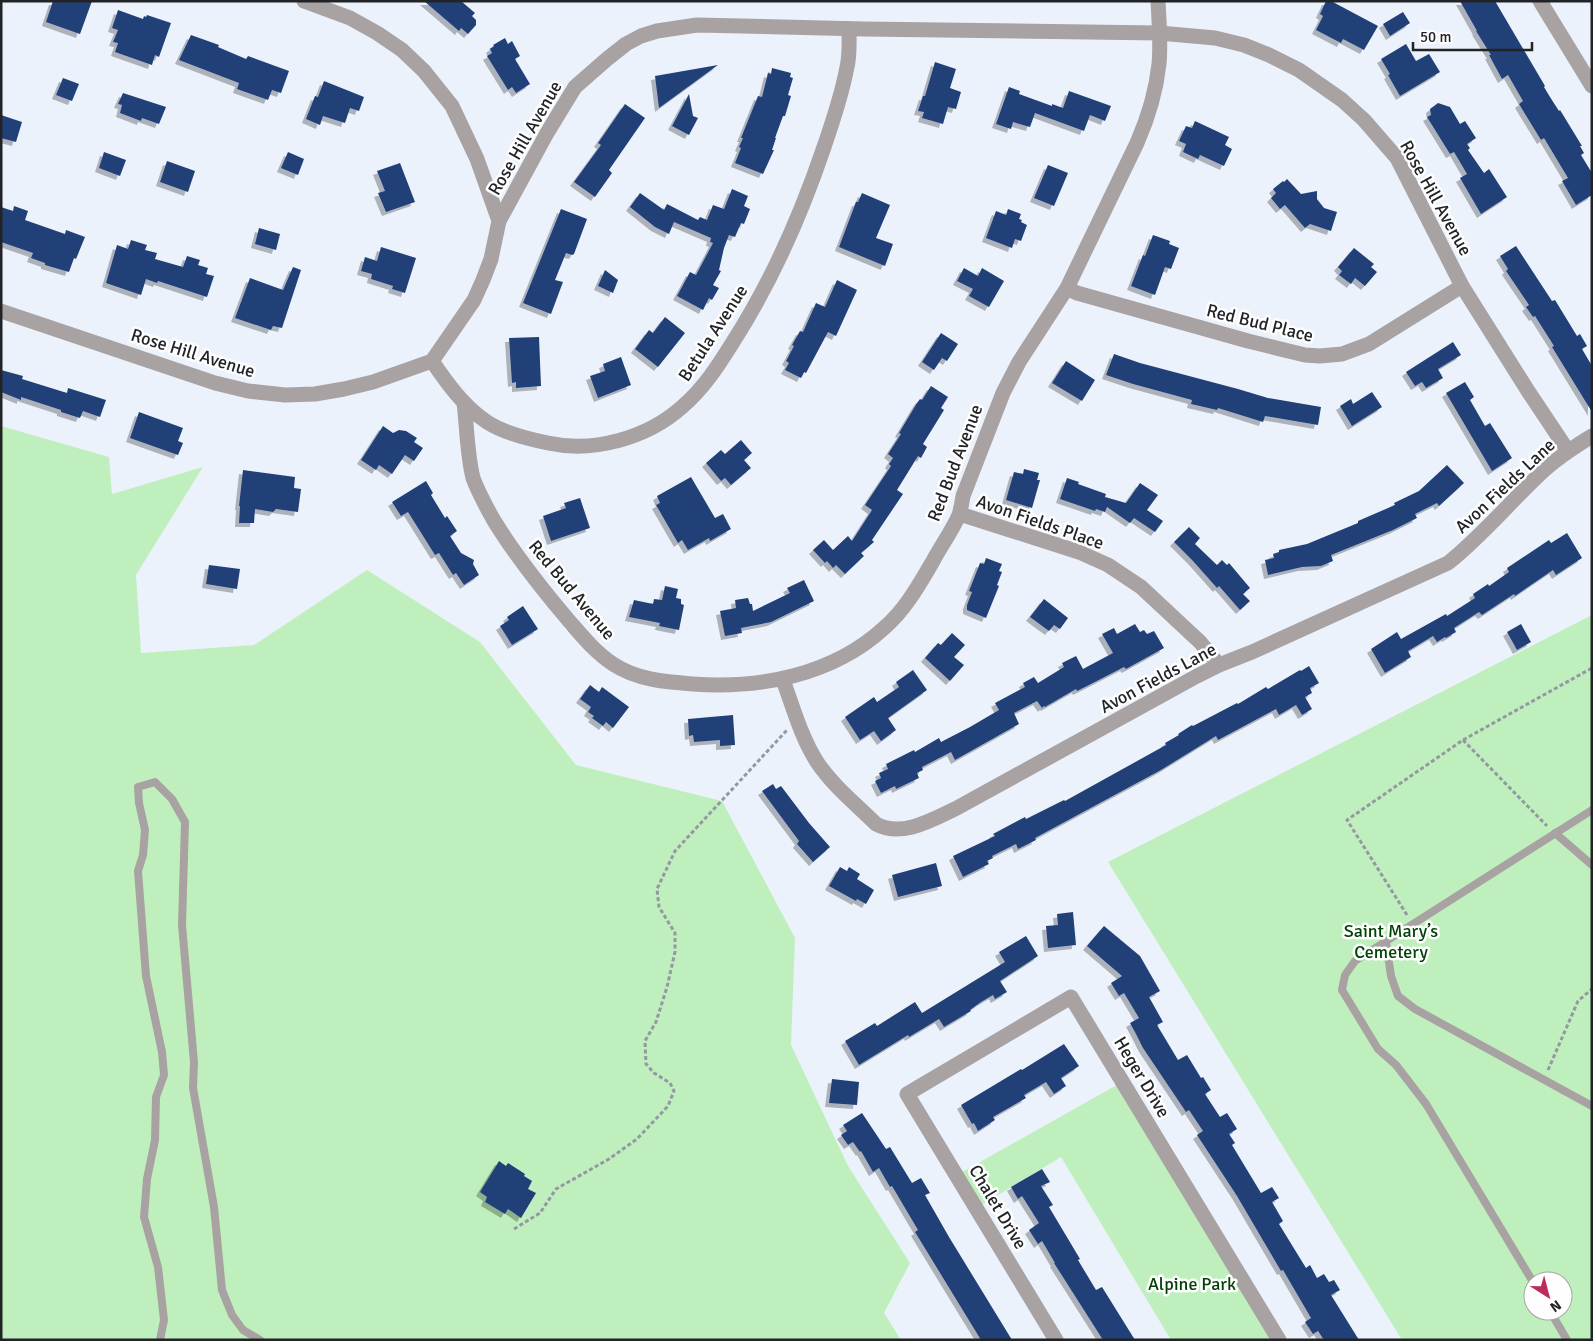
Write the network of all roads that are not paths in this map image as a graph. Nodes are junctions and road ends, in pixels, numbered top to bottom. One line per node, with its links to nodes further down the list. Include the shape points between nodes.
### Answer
1 (304, 1): 7 (street, via 377,32 424,71 452,106 477,159)
2 (1158, 1): 5 (street, Red Bud Avenue)
3 (1540, 1): 6 (street)
4 (849, 29): 5 (street, Rose Hill Avenue); 7 (street, Rose Hill Avenue, via 697,25 657,31 626,44 575,87 546,133); 12 (street, Betula Avenue, via 848,65 832,122 795,224 742,327 697,394 675,413 643,432 622,440 578,446 529,439 498,428)
5 (1159, 33): 8 (street, Rose Hill Avenue, via 1215,38 1270,54 1342,100 1397,158); 9 (street, Red Bud Avenue, via 1157,78 1146,122)
6 (1592, 86)
7 (499, 221): 11 (street, Rose Hill Avenue, via 490,259 474,300)
8 (1462, 286): 9 (street, Red Bud Place, via 1369,344 1342,354 1320,356 1248,341); 14 (street, Rose Hill Avenue)
9 (1067, 288): 15 (street, Red Bud Avenue, via 1003,393 963,496)
10 (1, 310): 11 (street, Rose Hill Avenue, via 215,383 248,391 285,395 344,390)
11 (432, 361): 12 (street, Betula Avenue)
12 (464, 403): 17 (street, Red Bud Avenue, via 469,455 482,500 508,543 595,650 613,664 648,679 713,686)
13 (1590, 436): 14 (street, Avon Fields Lane)
14 (1568, 451): 16 (street, Avon Fields Lane, via 1448,563)
15 (960, 514): 16 (street, Avon Fields Place, via 1079,552 1108,565 1141,586 1200,642); 17 (street, Red Bud Avenue, via 919,584 885,628 847,655)
16 (1219, 665): 17 (street, Avon Fields Lane, via 955,809 927,823 895,830 876,824 817,762)
17 (783, 680)
18 (1592, 810): 19 (lane)
19 (1555, 833): 20 (lane); 21 (lane)
20 (1592, 865)
21 (1386, 942): 23 (lane, via 1398,996 1415,1009); 24 (lane, via 1355,962 1345,976 1342,990 1378,1049 1396,1065 1426,1104)
22 (907, 1094): 28 (street, Chalet Drive); 29 (street, Heger Drive, via 1071,997)
23 (1592, 1106)
24 (1526, 1271)
25 (1556, 1321): 30 (lane)
26 (160, 1340): 27 (lane, via 164,1320 158,1267 144,1217 155,1140 156,1097 164,1075 146,976 138,871 145,830 138,787 155,782 172,799 185,822 182,925 194,1062 193,1088 214,1207 222,1290 232,1315 243,1330)
27 (260, 1340)
28 (1056, 1340)
29 (1279, 1340)
30 (1567, 1340)

